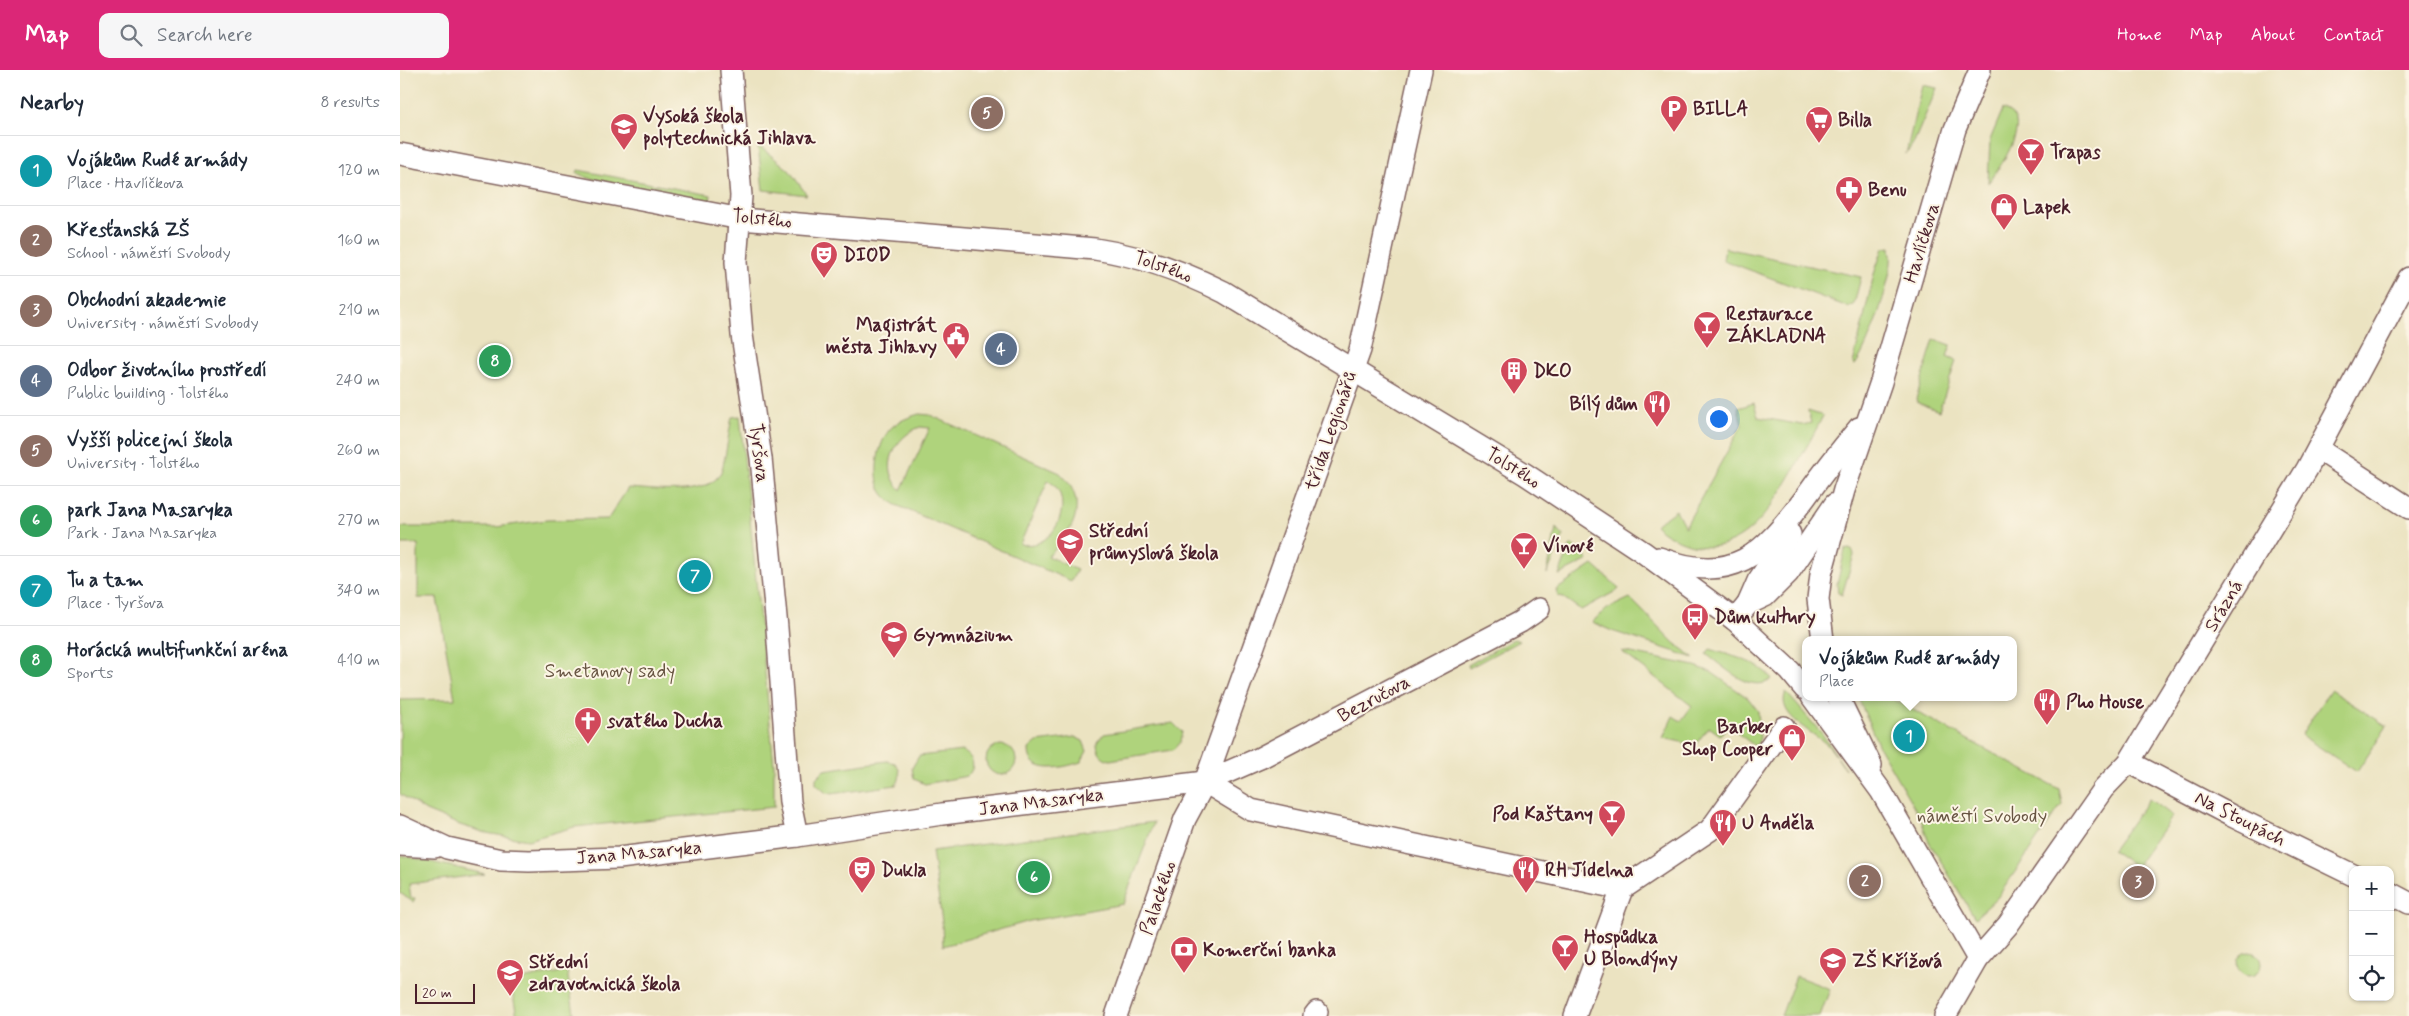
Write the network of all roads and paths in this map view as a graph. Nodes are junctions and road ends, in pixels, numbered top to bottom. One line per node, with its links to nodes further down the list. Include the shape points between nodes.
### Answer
1 (731, 70): 5 (street, Tyršova)
2 (1421, 70): 7 (street, třída Legionářů)
3 (1980, 70): 8 (street, Havlíčkova, via 1955,130 1881,382)
4 (400, 154): 5 (street, Tolstého)
5 (741, 219): 7 (street, Tolstého, via 1128,254 1195,277); 25 (street, Tyršova, via 736,262 761,458 790,802)
6 (2409, 278): 9 (street, Srázná)
7 (1353, 370): 13 (street, Tolstého, via 1525,474); 22 (street, třída Legionářů)
8 (1867, 419): 10 (street, Havlíčkova); 11 (street, Havlíčkova)
9 (2318, 449): 12 (street); 21 (street, Srázná)
10 (1827, 468): 13 (street, Havlíčkova, via 1780,532 1760,551 1744,560 1730,566 1705,568 1670,562); 15 (street, Havlíčkova, via 1798,522 1758,580)
11 (1844, 490): 15 (street, Havlíčkova, via 1788,573 1765,596); 16 (street, Havlíčkova, via 1821,574 1818,599)
12 (2409, 508)
13 (1643, 552): 15 (street, Tolstého)
14 (1539, 609): 22 (street, Bezručova, via 1260,758)
15 (1741, 612): 17 (street, Tolstého)
16 (1823, 636)
17 (1802, 685)
18 (1815, 701): 23 (street)
19 (1840, 701): 23 (street)
20 (1784, 728): 29 (street, via 1710,830)
21 (2129, 762): 28 (street, Na Stoupách); 32 (street, via 2103,789 2008,926)
22 (1205, 782): 25 (street, Jana Masaryka, via 942,814); 29 (street, via 1251,810); 33 (street, Palackého, via 1185,819)
23 (1881, 791): 32 (street)
24 (400, 826): 27 (street, Jana Masaryka)
25 (798, 836): 27 (street, Jana Masaryka, via 620,858 501,860)
26 (400, 846): 27 (street, Jana Masaryka)
27 (447, 848)
28 (2349, 873)
29 (1622, 889): 34 (street)
30 (2394, 895): 31 (street)
31 (2409, 903)
32 (1978, 959): 35 (street)
33 (1118, 1016)
34 (1574, 1016)
35 (1944, 1016)

